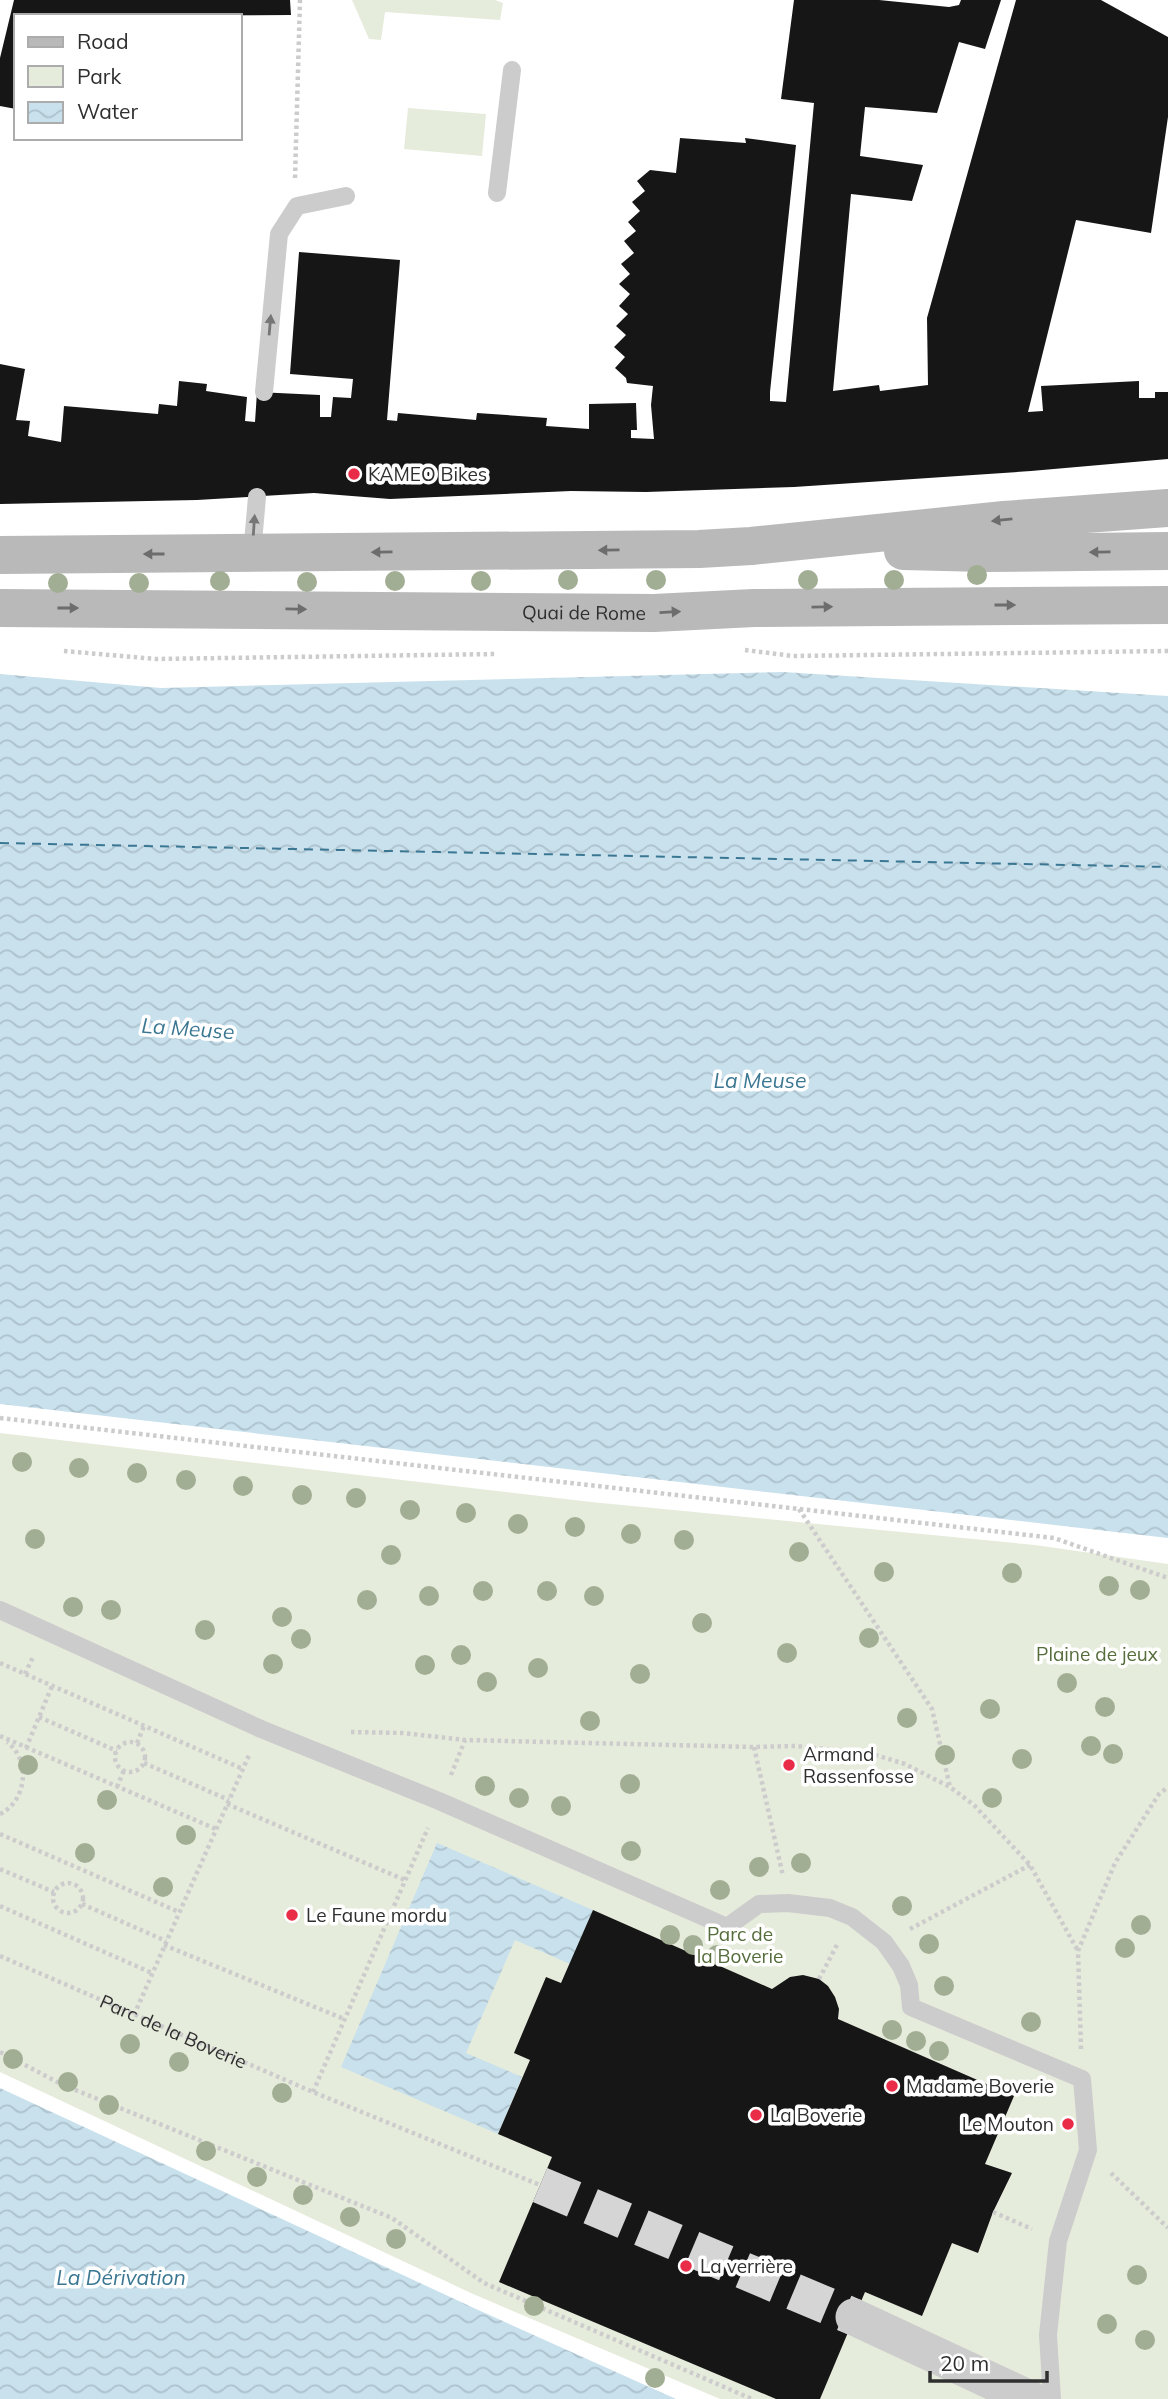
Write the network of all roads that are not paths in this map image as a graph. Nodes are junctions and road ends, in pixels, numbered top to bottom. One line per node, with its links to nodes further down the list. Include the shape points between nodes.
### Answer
1 (512, 70): 2 (lane)
2 (497, 193)
3 (346, 196): 4 (lane, one-way to 3, via 279,233 297,206)
4 (264, 393)
5 (257, 497): 9 (lane, one-way to 5)
6 (1168, 508): 7 (main road, one-way to 7)
7 (751, 546): 8 (main road, one-way to 7, via 985,554); 9 (main road, one-way to 9)
8 (1168, 551)
9 (253, 554): 10 (main road, one-way to 10)
10 (0, 555)
11 (1168, 605): 12 (main road, Quai de Rome, one-way to 11, via 654,613)
12 (0, 608)
13 (0, 1610): 16 (lane, via 261,1729 727,1927 759,1904 830,1908 852,1917 884,1942 901,1966 911,2007 1082,2079 1088,2150 1058,2241 1048,2335)
14 (854, 2318): 15 (street)
15 (1030, 2399)
16 (1052, 2399)

